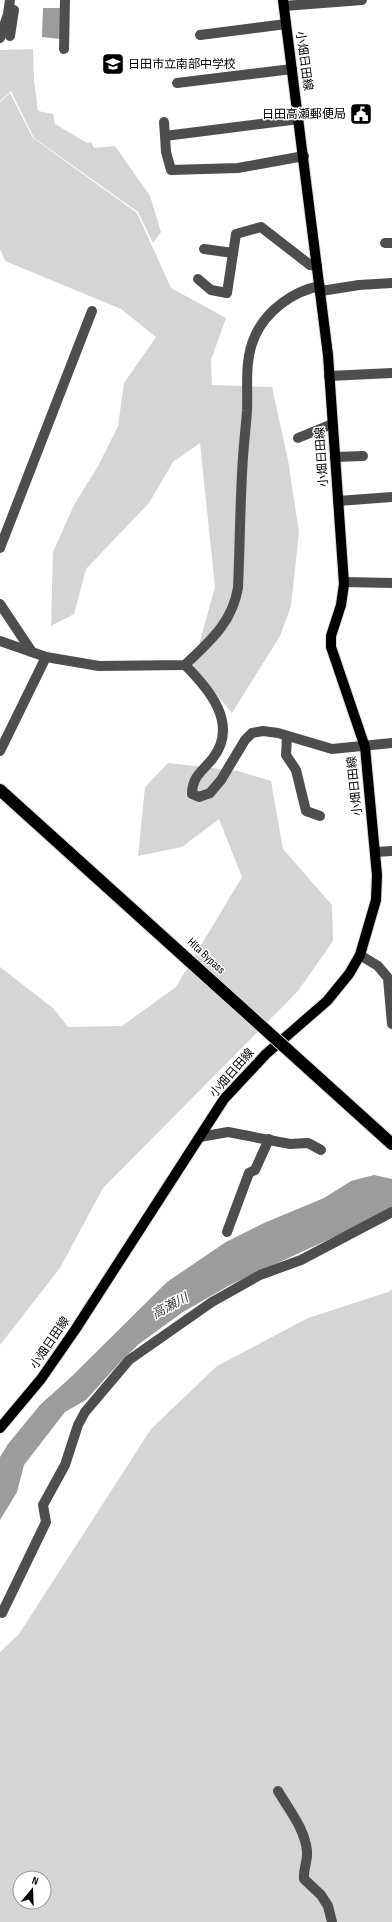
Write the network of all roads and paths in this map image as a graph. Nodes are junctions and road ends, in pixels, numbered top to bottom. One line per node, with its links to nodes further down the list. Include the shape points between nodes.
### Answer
1 (10, 0): 8 (street)
2 (15, 0): 8 (street)
3 (65, 0): 9 (street)
4 (362, 0): 5 (street)
5 (284, 3): 6 (main road, 小畑日田線)
6 (286, 24): 7 (street); 10 (main road, 小畑日田線)
7 (200, 35)
8 (5, 37)
9 (64, 49)
10 (292, 69): 11 (street); 12 (main road, 小畑日田線)
11 (177, 83)
12 (299, 119): 14 (street); 15 (main road, 小畑日田線)
13 (164, 122): 14 (street)
14 (165, 136): 15 (street, via 171,170 238,168)
15 (304, 156): 18 (main road, 小畑日田線)
16 (204, 249): 17 (street)
17 (233, 253): 18 (street, via 236,234 261,227 310,265); 19 (street, via 227,293 211,290)
18 (317, 266): 21 (main road, 小畑日田線)
19 (198, 279)
20 (392, 283): 21 (street)
21 (320, 288): 24 (main road, 小畑日田線); 38 (street, via 296,294 265,320 255,336 248,357 238,588 235,603 226,622 215,636)
22 (92, 311): 31 (street)
23 (392, 373): 24 (street)
24 (329, 376): 25 (main road, 小畑日田線)
25 (332, 424): 26 (street); 28 (main road, 小畑日田線)
26 (298, 438)
27 (363, 456): 28 (street)
28 (335, 457): 30 (main road, 小畑日田線)
29 (392, 497): 30 (street)
30 (338, 501): 32 (main road, 小畑日田線)
31 (0, 548)
32 (344, 582): 33 (street); 41 (main road, 小畑日田線, via 342,605 330,647)
33 (392, 583)
34 (0, 604): 36 (street)
35 (0, 641): 36 (street)
36 (32, 652): 37 (street)
37 (46, 657): 38 (street, via 99,666); 42 (street)
38 (185, 665): 39 (street, via 214,698 221,714 223,733 213,758 196,776 192,794 199,797 210,793 252,733 263,731)
39 (287, 736): 41 (street, via 332,749); 44 (street, via 286,755 296,770 306,811)
40 (392, 744): 41 (street)
41 (365, 747): 46 (main road, 小畑日田線)
42 (0, 751)
43 (0, 790): 52 (highway, Hita Bypass, bridge)
44 (320, 816)
45 (392, 851): 46 (street)
46 (375, 852): 47 (main road, 小畑日田線, via 376,900)
47 (360, 955): 48 (street); 50 (main road, 小畑日田線, via 349,974 327,1001 266,1054 224,1099)
48 (388, 971): 49 (street)
49 (392, 1024)
50 (200, 1136): 51 (street, via 228,1132); 56 (main road, 小畑日田線, via 75,1330 41,1379)
51 (269, 1139): 53 (street, via 290,1144 308,1143); 55 (street, via 255,1170 249,1173)
52 (392, 1144)
53 (321, 1150)
54 (392, 1212): 57 (street, via 301,1260 260,1275 212,1302 129,1360 85,1412 78,1425 66,1465 42,1505 46,1522)
55 (227, 1232)
56 (0, 1428)
57 (2, 1613)
58 (278, 1791): 59 (street, via 306,1844 308,1853 303,1869 304,1879 321,1895 328,1906)
59 (332, 1922)

